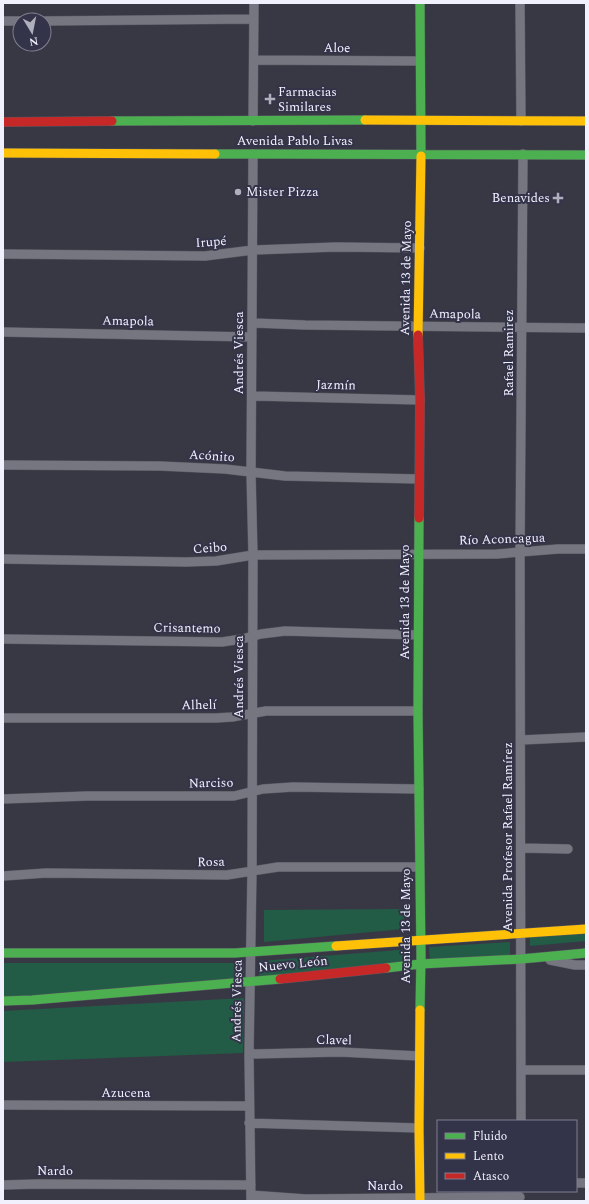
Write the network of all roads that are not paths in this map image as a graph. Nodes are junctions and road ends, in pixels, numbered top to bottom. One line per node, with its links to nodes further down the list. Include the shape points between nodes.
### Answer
1 (254, 3): 4 (street)
2 (420, 3): 7 (street, Avenida 13 de Mayo)
3 (520, 3): 10 (street)
4 (254, 18): 5 (street); 6 (street)
5 (52, 20)
6 (254, 60): 7 (street, Aloe); 9 (street)
7 (420, 61): 8 (street, Avenida 13 de Mayo)
8 (420, 120): 9 (street, Avenida Pablo Livas); 10 (street, Avenida Pablo Livas); 15 (street, Avenida 13 de Mayo)
9 (253, 121): 12 (street, Avenida Pablo Livas)
10 (520, 121): 11 (street, Avenida Pablo Livas)
11 (586, 121)
12 (3, 122)
13 (3, 153): 14 (street, Avenida Pablo Livas)
14 (253, 154): 15 (street, Avenida Pablo Livas); 19 (street, Andrés Viesca)
15 (421, 154): 16 (street, Avenida Pablo Livas); 18 (street, Avenida 13 de Mayo)
16 (523, 154): 17 (street, Avenida Pablo Livas); 23 (street, Rafael Ramirez)
17 (586, 155)
18 (420, 248): 19 (street, Irupé, via 336,247); 22 (street, Avenida 13 de Mayo)
19 (253, 250): 20 (street, Irupé, via 205,256); 21 (street, Andrés Viesca)
20 (3, 254)
21 (252, 323): 22 (street, Amapola); 26 (street, Andrés Viesca)
22 (418, 326): 23 (street, Amapola); 28 (street, Avenida 13 de Mayo)
23 (522, 328): 24 (street, Amapola); 33 (street, Rafael Ramirez)
24 (586, 328)
25 (3, 332): 26 (street, Amapola)
26 (252, 337): 27 (street, Andrés Viesca)
27 (252, 396): 28 (street, Jazmín); 30 (street, Andrés Viesca)
28 (420, 400): 31 (street, Avenida 13 de Mayo)
29 (3, 465): 30 (street, Acónito, via 160,466)
30 (251, 473): 31 (street, Acónito, via 306,477); 35 (street, Andrés Viesca)
31 (419, 479): 34 (street, Avenida 13 de Mayo)
32 (586, 549): 33 (street, Río Aconcagua)
33 (520, 552): 34 (street, Río Aconcagua); 44 (street, Avenida Profesor Rafael Ramírez)
34 (419, 554): 35 (street, Ceibo); 37 (street, Avenida 13 de Mayo)
35 (253, 555): 36 (street, Ceibo, via 216,562); 38 (street, Andrés Viesca)
36 (3, 559)
37 (418, 635): 38 (street, Crisantemo, via 285,631); 40 (street, Avenida 13 de Mayo)
38 (252, 637): 39 (street, Crisantemo, via 222,642); 41 (street, Andrés Viesca)
39 (3, 639)
40 (418, 711): 41 (street, Alhelí, via 288,710); 45 (street, Avenida 13 de Mayo)
41 (252, 713): 42 (street, Alhelí, via 216,718); 46 (street, Andrés Viesca)
42 (3, 718)
43 (586, 737): 44 (street)
44 (521, 740): 48 (street, Avenida Profesor Rafael Ramírez)
45 (419, 789): 46 (street, Narciso, via 293,787); 50 (street, Avenida 13 de Mayo)
46 (251, 792): 47 (street, Narciso, via 234,796); 51 (street, Andrés Viesca)
47 (3, 799)
48 (521, 848): 49 (street); 54 (street, Avenida Profesor Rafael Ramírez)
49 (568, 849)
50 (419, 867): 51 (street, Rosa, via 278,867); 55 (street, Avenida 13 de Mayo)
51 (252, 871): 52 (street, Rosa, via 220,875 46,873); 56 (street, Andrés Viesca)
52 (3, 876)
53 (586, 928): 54 (street, Nuevo León)
54 (520, 934): 55 (street, Nuevo León); 60 (street, Avenida Profesor Rafael Ramírez)
55 (420, 941): 56 (street, Nuevo León); 61 (street, Avenida 13 de Mayo)
56 (251, 952): 57 (street, Nuevo León); 63 (street, Andrés Viesca)
57 (3, 953)
58 (586, 953): 59 (street, Nuevo León)
59 (537, 958): 60 (street, Nuevo León); 62 (street)
60 (521, 959): 61 (street, Nuevo León); 67 (street, Avenida Profesor Rafael Ramírez)
61 (420, 964): 63 (street, Nuevo León); 66 (street, Avenida 13 de Mayo)
62 (586, 965)
63 (251, 982): 64 (street, Nuevo León); 65 (street, Andrés Viesca)
64 (3, 1001)
65 (249, 1054): 66 (street, Clavel, via 340,1052); 70 (street, Andrés Viesca)
66 (419, 1056): 73 (street, Avenida 13 de Mayo)
67 (521, 1070): 68 (street); 71 (street, Avenida Profesor Rafael Ramírez)
68 (586, 1070)
69 (3, 1105): 70 (street, Azucena)
70 (249, 1106): 72 (street, Andrés Viesca)
71 (521, 1120)
72 (250, 1123): 73 (street); 75 (street, Andrés Viesca)
73 (418, 1128): 78 (street, Avenida 13 de Mayo)
74 (3, 1185): 75 (street, Nardo)
75 (251, 1185): 77 (street, Andrés Viesca)
76 (520, 1196): 78 (street, Nardo)
77 (251, 1198): 78 (street, Nardo)
78 (420, 1200)

